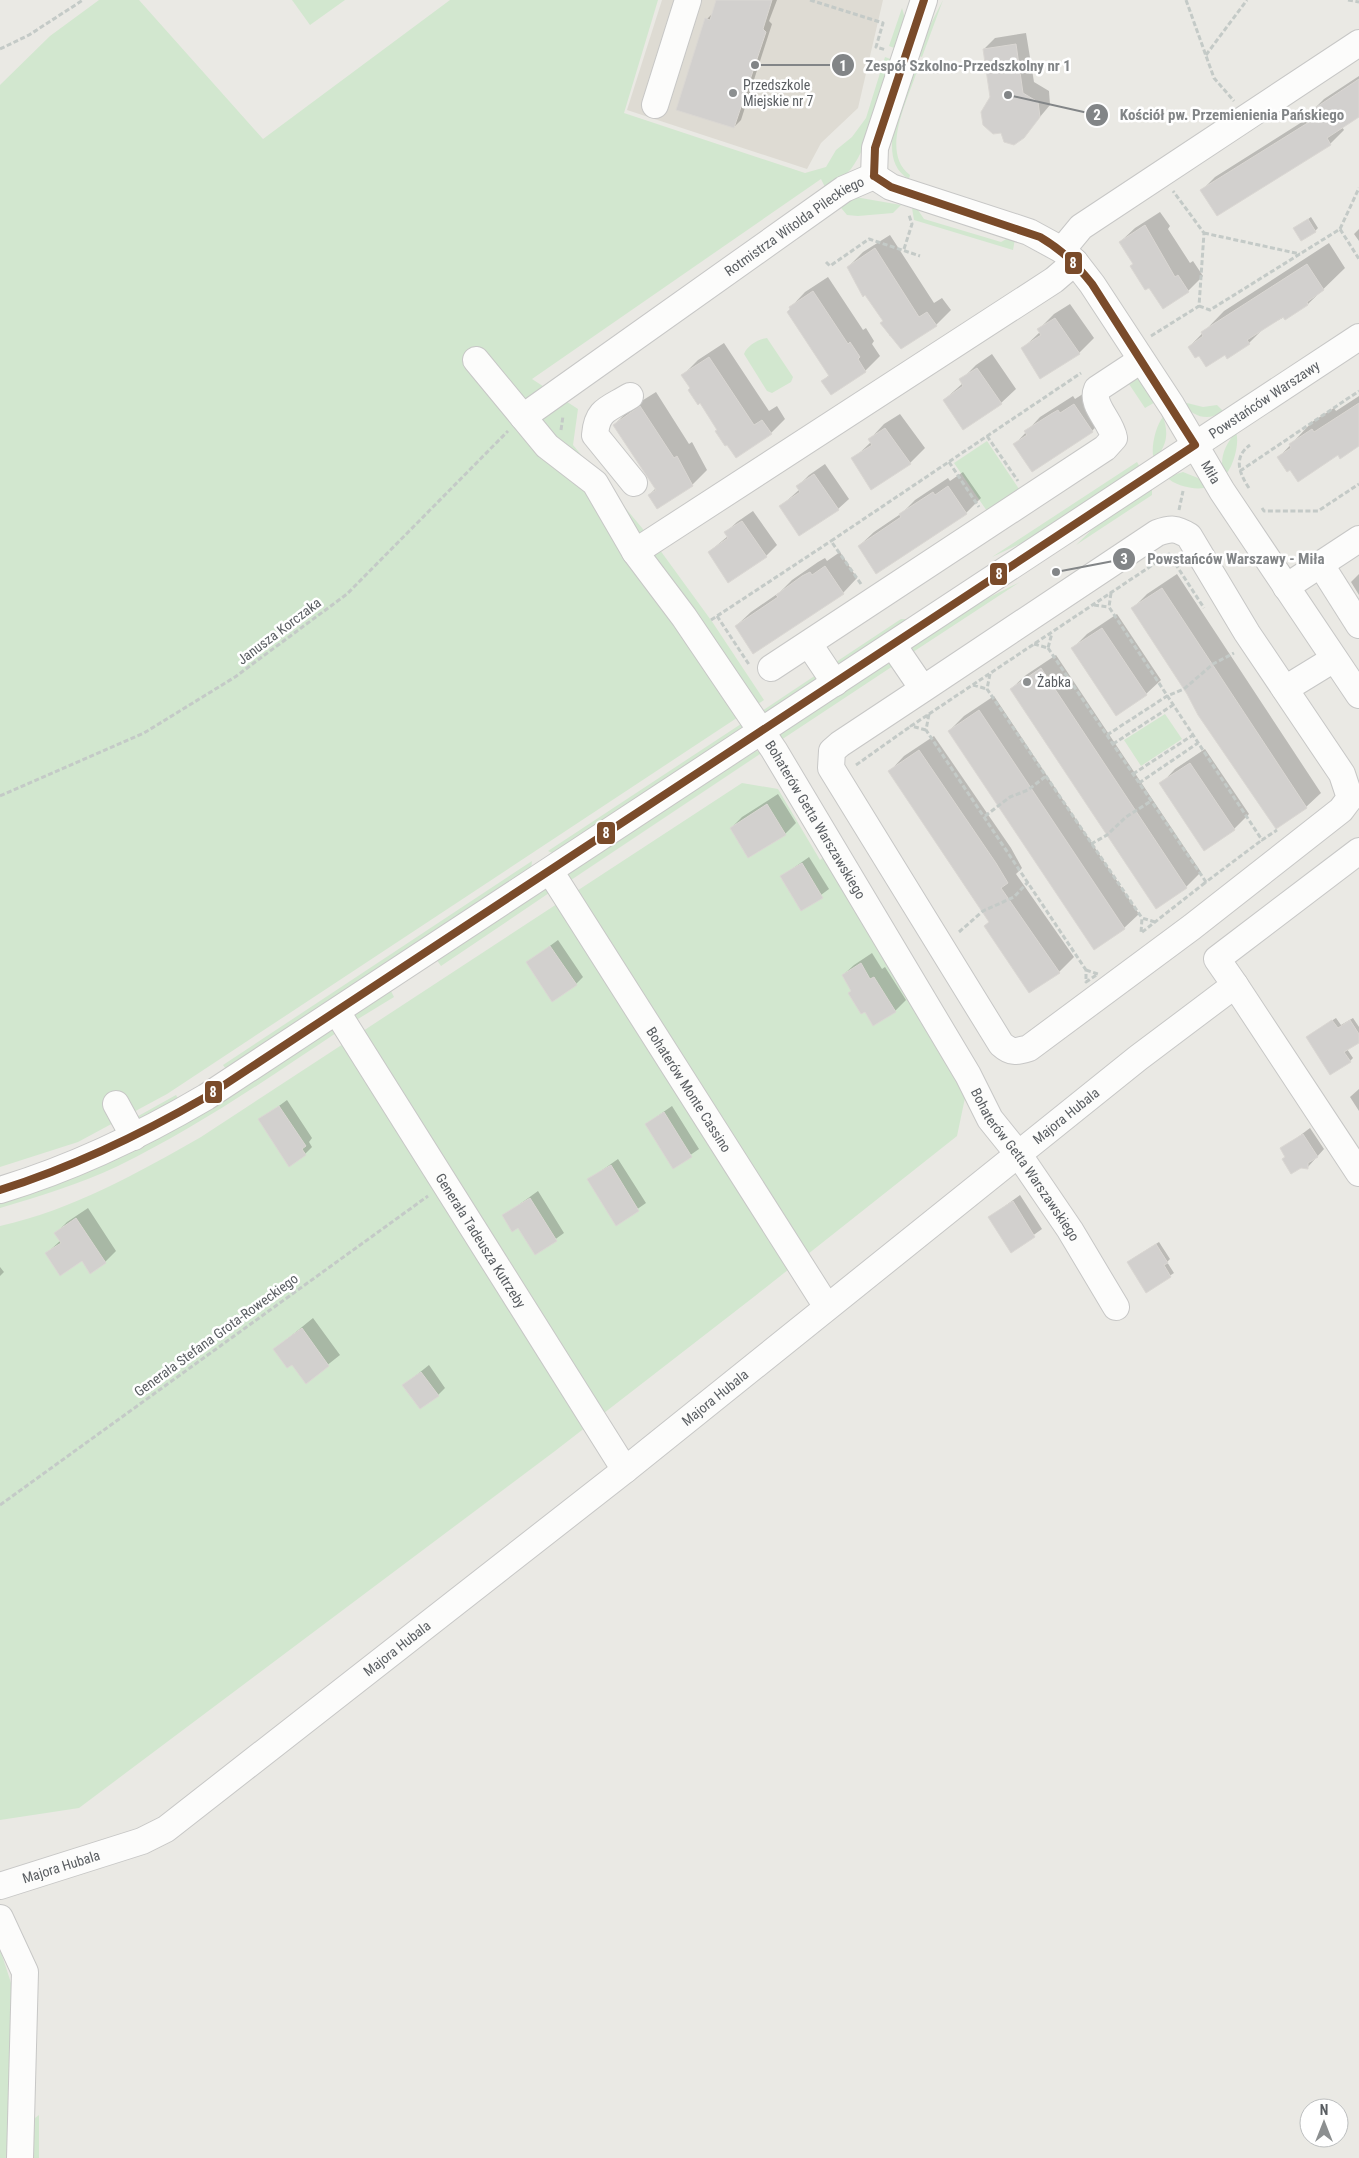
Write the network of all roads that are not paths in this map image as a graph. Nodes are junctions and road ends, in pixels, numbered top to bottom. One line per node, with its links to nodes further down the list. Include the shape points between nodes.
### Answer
1 (688, 0): 4 (street)
2 (918, 1): 5 (street, via 905,57 875,148)
3 (1359, 42): 6 (street, via 1081,227)
4 (655, 105)
5 (874, 176): 6 (street, Rotmistrza Witolda Pileckiego, via 905,192 1029,232); 11 (street, Rotmistrza Witolda Pileckiego, via 844,189)
6 (1069, 256): 9 (street, Miła); 16 (street, via 1054,280)
7 (1359, 337): 13 (street, Powstańców Warszawy)
8 (476, 360): 12 (street, Bohaterów Getta Warszawskiego)
9 (1141, 360): 13 (street, Miła); 20 (street, via 1097,389 1094,395 1112,427 1114,438 1105,448)
10 (630, 396): 11 (street)
11 (587, 397): 12 (street, Rotmistrza Witolda Pileckiego); 14 (street, via 596,420 595,435)
12 (523, 417): 16 (street, Bohaterów Getta Warszawskiego, via 547,446 595,483)
13 (1195, 445): 18 (street, Miła); 21 (street, Powstańców Warszawy)
14 (634, 483)
15 (1359, 539): 17 (street)
16 (635, 552): 28 (street, Bohaterów Getta Warszawskiego, via 684,617)
17 (1320, 565): 18 (street); 19 (street)
18 (1286, 587): 22 (street, Miła)
19 (1359, 625)
20 (809, 644): 23 (street); 24 (street)
21 (893, 645): 24 (street, Powstańców Warszawy); 25 (street)
22 (1334, 659): 26 (street); 27 (street, Miła)
23 (771, 668)
24 (835, 683): 28 (street, Powstańców Warszawy)
25 (923, 689): 26 (street, via 1157,533 1170,528 1189,536); 31 (street, via 840,744 832,751 831,768 1008,1051 1029,1048)
26 (1285, 689): 31 (street, via 1342,774 1350,798 1341,810)
27 (1359, 695)
28 (761, 732): 30 (street, Powstańców Warszawy); 37 (street, Bohaterów Getta Warszawskiego, via 780,758 968,1075 990,1120)
29 (1359, 850): 32 (street)
30 (550, 871): 34 (street, Powstańców Warszawy); 40 (street, Bohaterów Monte Cassino)
31 (1192, 927): 32 (street)
32 (1217, 959): 33 (street)
33 (1234, 985): 37 (street, Majora Hubala); 38 (street)
34 (337, 1012): 36 (street, Powstańców Warszawy, via 206,1097); 42 (street, Generała Tadeusza Kutrzeby)
35 (116, 1104): 36 (street)
36 (134, 1137): 39 (street, Powstańców Warszawy, via 58,1171)
37 (1019, 1155): 40 (street, Majora Hubala); 41 (street, Bohaterów Getta Warszawskiego, via 1070,1230)
38 (1359, 1174)
39 (0, 1190)
40 (827, 1307): 42 (street, Majora Hubala)
41 (1116, 1307)
42 (625, 1470): 43 (street, Majora Hubala, via 166,1829 142,1841)
43 (0, 1886)
44 (0, 1918): 45 (street, via 25,1972)
45 (20, 2158)

